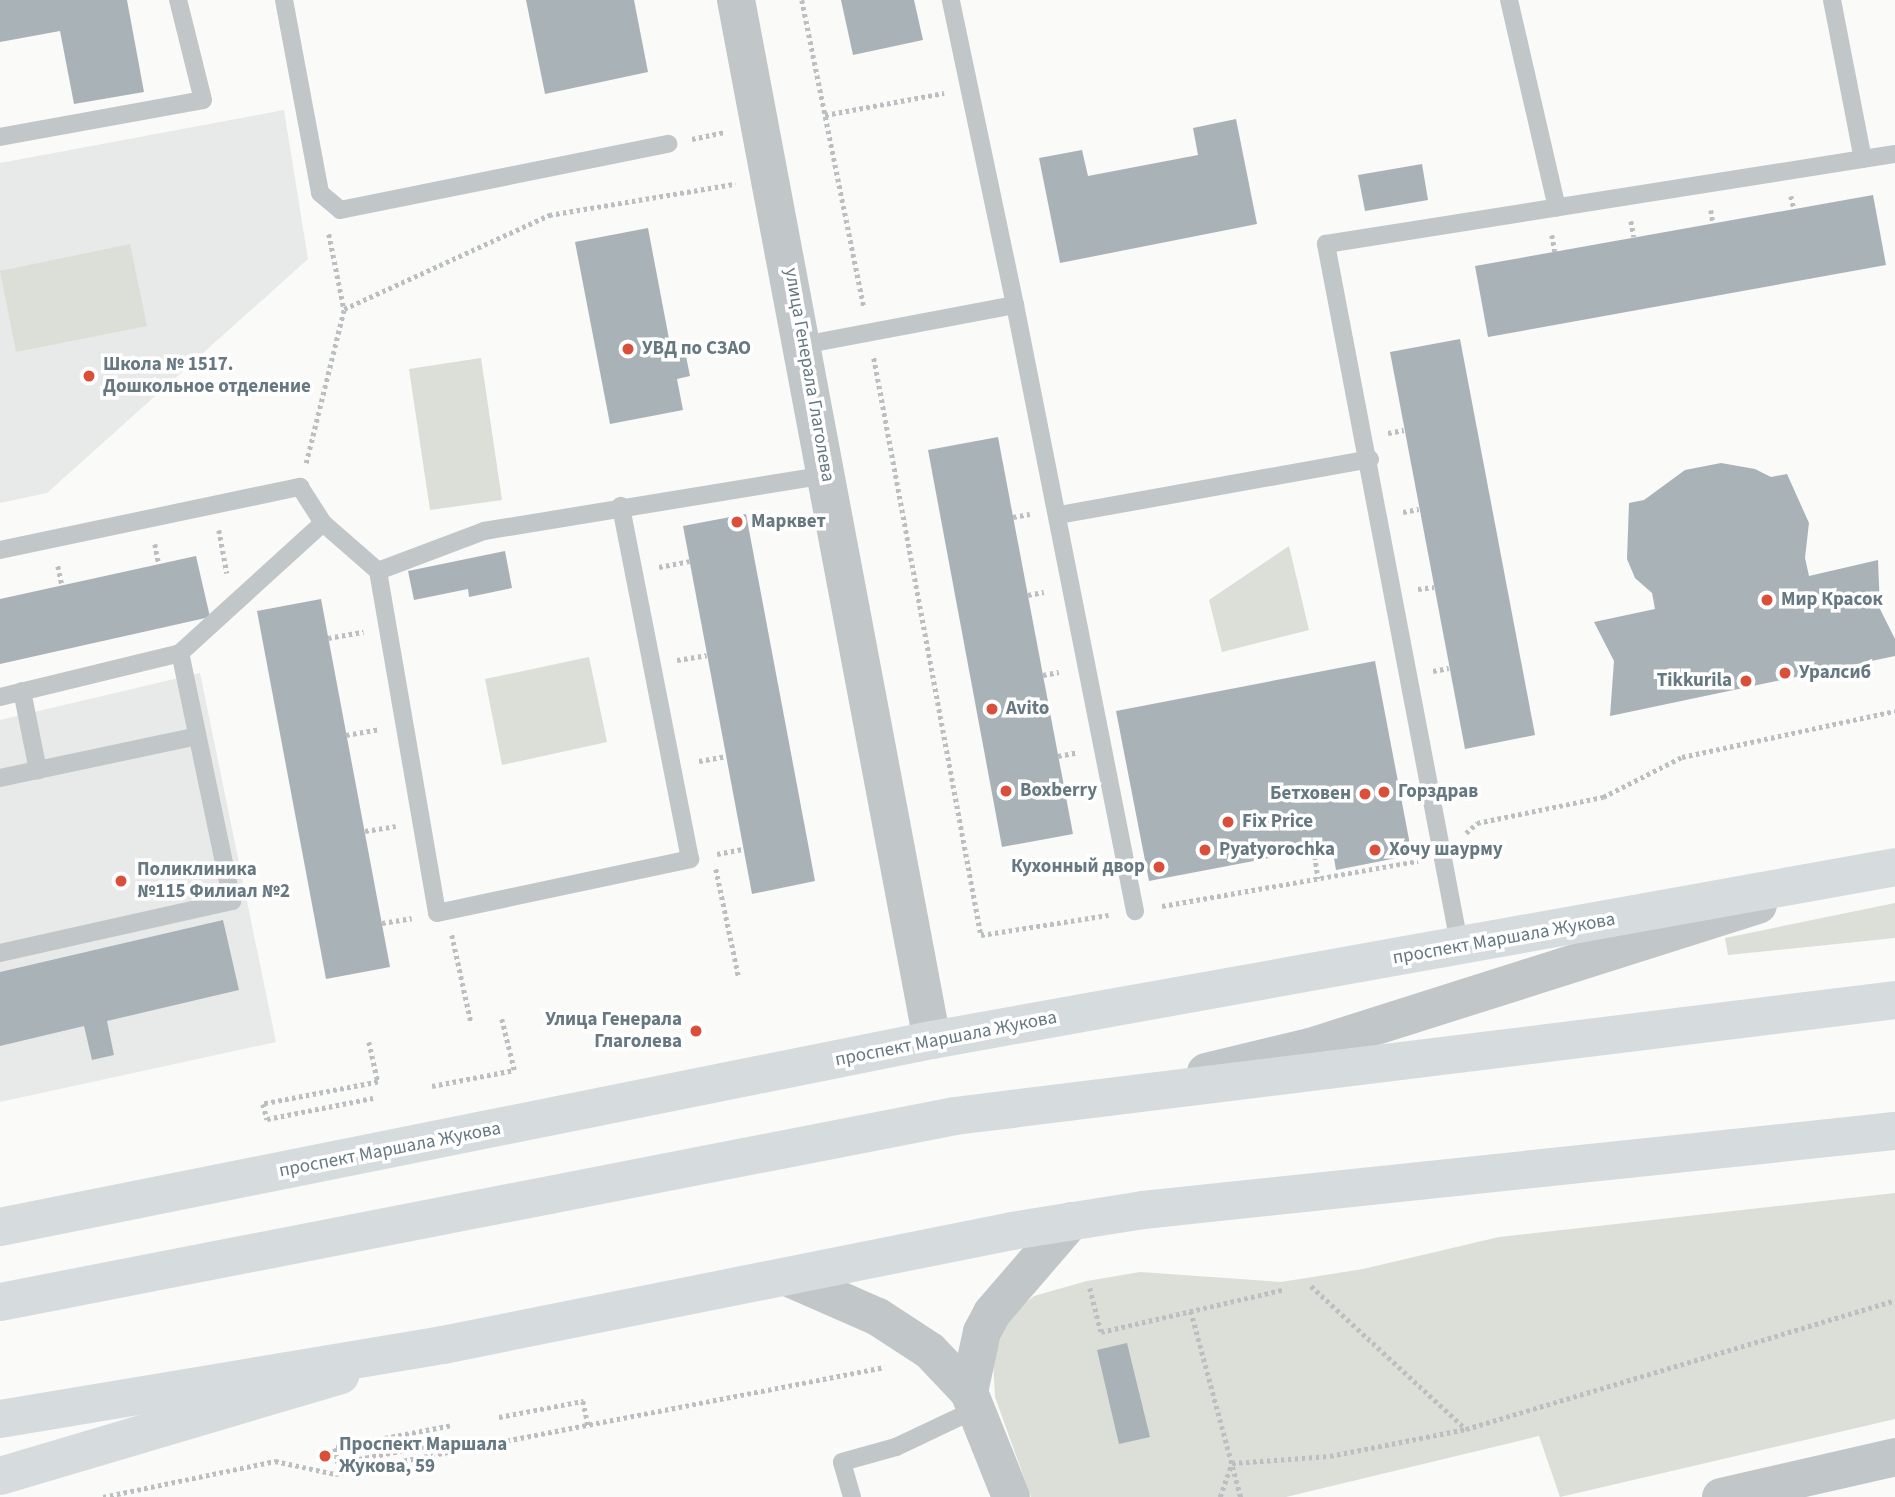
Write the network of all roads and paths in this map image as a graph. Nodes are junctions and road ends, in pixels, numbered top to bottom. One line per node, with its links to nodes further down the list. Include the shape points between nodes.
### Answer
1 (178, 0): 11 (lane, via 203,100)
2 (284, 0): 16 (lane, via 318,182)
3 (736, 0): 21 (street, улица Генерала Глаголева)
4 (802, 0): 9 (path)
5 (951, 0): 8 (lane)
6 (1508, 0): 17 (lane)
7 (1832, 0): 14 (lane)
8 (969, 88): 9 (path); 18 (lane)
9 (825, 115): 20 (path)
10 (731, 131): 12 (path)
11 (0, 136)
12 (668, 144): 16 (lane, via 356,209)
13 (1895, 154): 14 (lane)
14 (1863, 159): 17 (lane)
15 (742, 183): 19 (path, via 548,215)
16 (329, 204): 19 (path, via 329,238)
17 (1557, 208): 22 (lane, via 1326,244)
18 (1015, 305): 20 (lane); 27 (lane)
19 (344, 309): 24 (path)
20 (869, 332): 21 (lane); 44 (path)
21 (803, 345): 23 (street, улица Генерала Глаголева)
22 (1370, 459): 27 (lane); 45 (lane)
23 (827, 475): 26 (lane); 51 (street, улица Генерала Глаголева)
24 (300, 487): 25 (lane); 28 (lane)
25 (214, 505): 29 (lane); 31 (path)
26 (621, 506): 30 (lane, via 484,531); 42 (lane, via 690,859)
27 (1059, 515): 43 (lane)
28 (323, 523): 30 (lane); 31 (lane)
29 (0, 550)
30 (378, 571): 42 (lane, via 437,913)
31 (233, 605): 32 (lane)
32 (180, 653): 33 (lane); 35 (lane)
33 (22, 691): 34 (lane); 36 (lane)
34 (0, 697)
35 (197, 736): 36 (lane); 46 (lane, via 232,901)
36 (38, 770): 37 (lane)
37 (0, 778)
38 (1314, 849): 41 (path)
39 (713, 855): 47 (path)
40 (1878, 871): 45 (main road, проспект Маршала Жукова); 54 (street, via 1310,1046)
41 (1318, 879)
42 (446, 911): 50 (path)
43 (1135, 911)
44 (981, 935)
45 (1460, 948): 51 (main road, проспект Маршала Жукова)
46 (0, 953)
47 (739, 978)
48 (1895, 1000): 54 (main road)
49 (501, 1017): 53 (path, via 514,1070)
50 (471, 1022)
51 (932, 1040): 58 (main road, проспект Маршала Жукова)
52 (369, 1042): 55 (path, via 378,1082 263,1104 267,1119)
53 (432, 1086)
54 (1125, 1092): 64 (main road, via 955,1116)
55 (373, 1098)
56 (1895, 1131): 57 (main road)
57 (1071, 1221): 59 (main road); 68 (street, via 992,1313 972,1369)
58 (0, 1227)
59 (787, 1277): 66 (main road); 68 (street, via 915,1338)
60 (1311, 1286): 73 (path)
61 (1090, 1289): 65 (path, via 1101,1332)
62 (1282, 1290): 65 (path)
63 (1895, 1300): 73 (path)
64 (0, 1302)
65 (1191, 1311): 76 (path)
66 (443, 1345): 70 (main road); 77 (main road)
67 (898, 1364): 71 (path)
68 (973, 1401): 79 (lane, via 896,1447 842,1462); 80 (street)
69 (499, 1417): 71 (path, via 583,1401)
70 (0, 1419)
71 (588, 1425): 74 (path)
72 (450, 1426): 74 (path, via 335,1448 338,1463 452,1441)
73 (1466, 1429): 76 (path, via 1329,1456)
74 (454, 1450): 78 (path, via 335,1474 275,1461)
75 (1895, 1457): 83 (street)
76 (1232, 1463): 81 (path); 82 (path)
77 (0, 1476)
78 (103, 1497)
79 (852, 1497)
80 (1011, 1497)
81 (1220, 1497)
82 (1241, 1497)
83 (1721, 1497)

